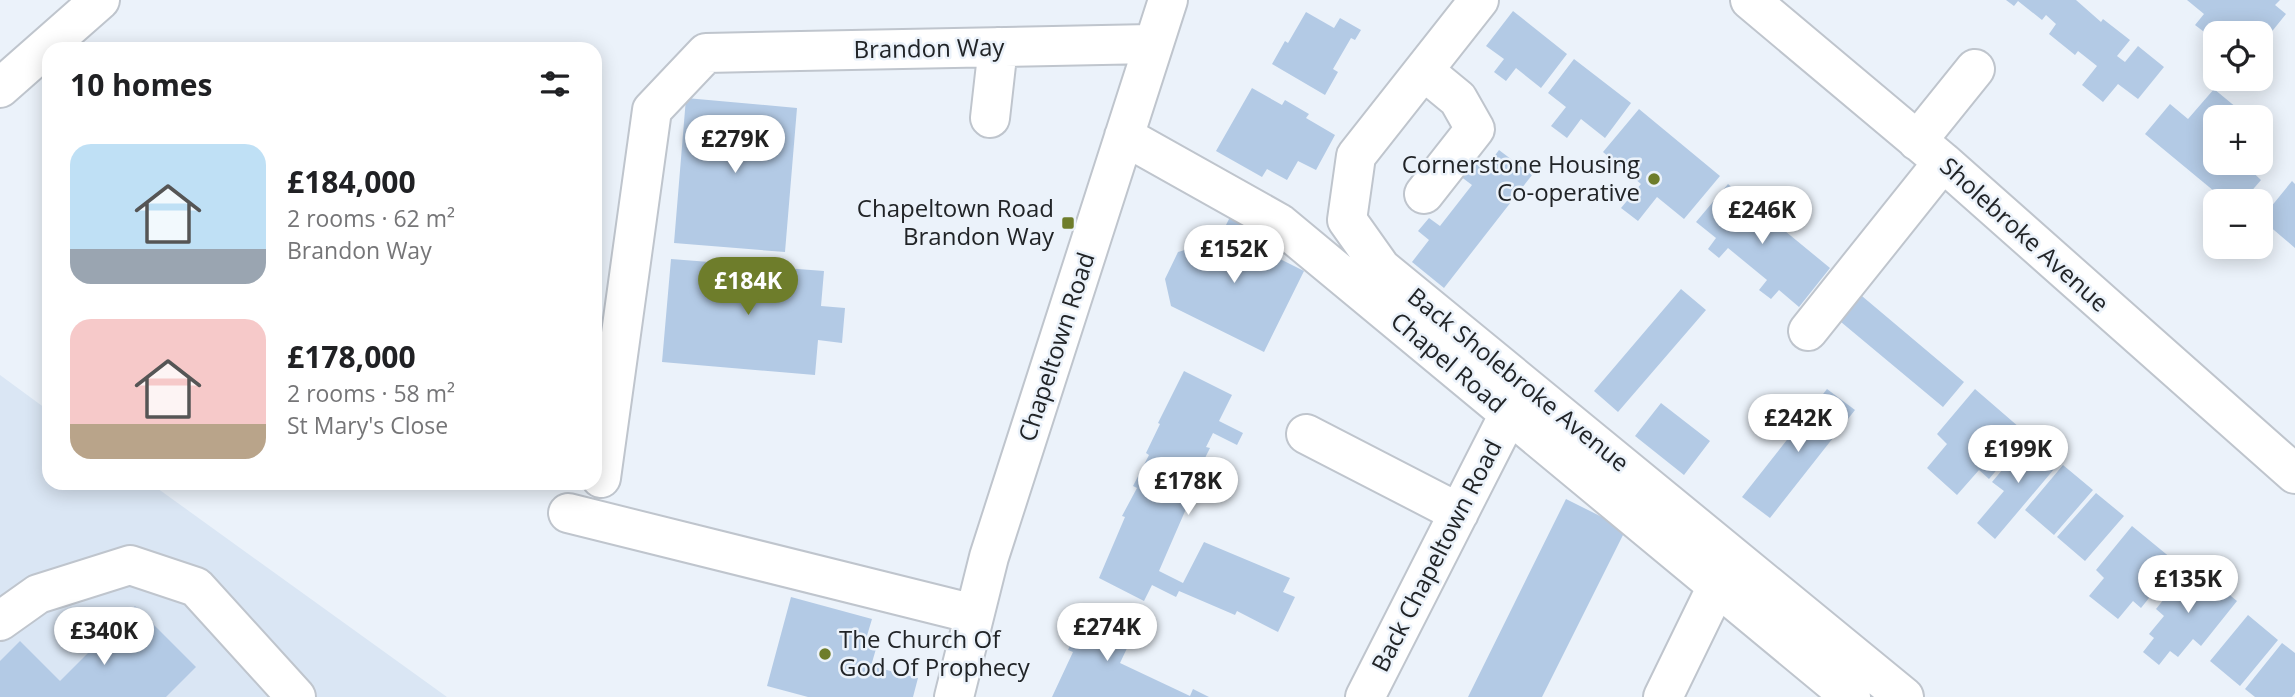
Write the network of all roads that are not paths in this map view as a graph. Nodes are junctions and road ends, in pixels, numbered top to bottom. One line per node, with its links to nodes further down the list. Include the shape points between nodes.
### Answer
1 (100, 0): 5 (street)
2 (1168, 0): 6 (street, Chapeltown Road)
3 (1479, 0): 10 (street, Back Sholebroke Avenue)
4 (1750, 0): 14 (street, Sholebroke Avenue)
5 (52, 42)
6 (1152, 44): 7 (street, Brandon Way); 13 (street, Chapeltown Road)
7 (998, 47): 12 (street); 19 (street, Brandon Way, via 706,53 652,110)
8 (42, 51): 11 (street)
9 (1975, 69): 14 (street)
10 (1424, 71): 15 (street, via 1458,99 1475,130); 31 (street, Back Sholebroke Avenue, via 1356,156 1347,220 1381,268)
11 (0, 88)
12 (990, 118)
13 (1124, 136): 17 (street, Chapel Road, via 1279,223); 24 (street, Chapeltown Road)
14 (1930, 151): 16 (street); 20 (street, Sholebroke Avenue)
15 (1424, 194)
16 (1808, 331)
17 (1509, 414): 22 (street, Back Chapeltown Road); 23 (street, Chapel Road)
18 (1306, 434): 22 (street)
19 (602, 471)
20 (2295, 474)
21 (568, 513): 24 (street)
22 (1459, 513): 28 (street, Back Chapeltown Road)
23 (1717, 586): 29 (street); 30 (street, Chapel Road)
24 (974, 614): 27 (street, Chapeltown Road)
25 (0, 621): 26 (street, via 38,594 130,565 196,587)
26 (296, 697)
27 (954, 697)
28 (1365, 697)
29 (1663, 697)
30 (1851, 697)
31 (1904, 697)

